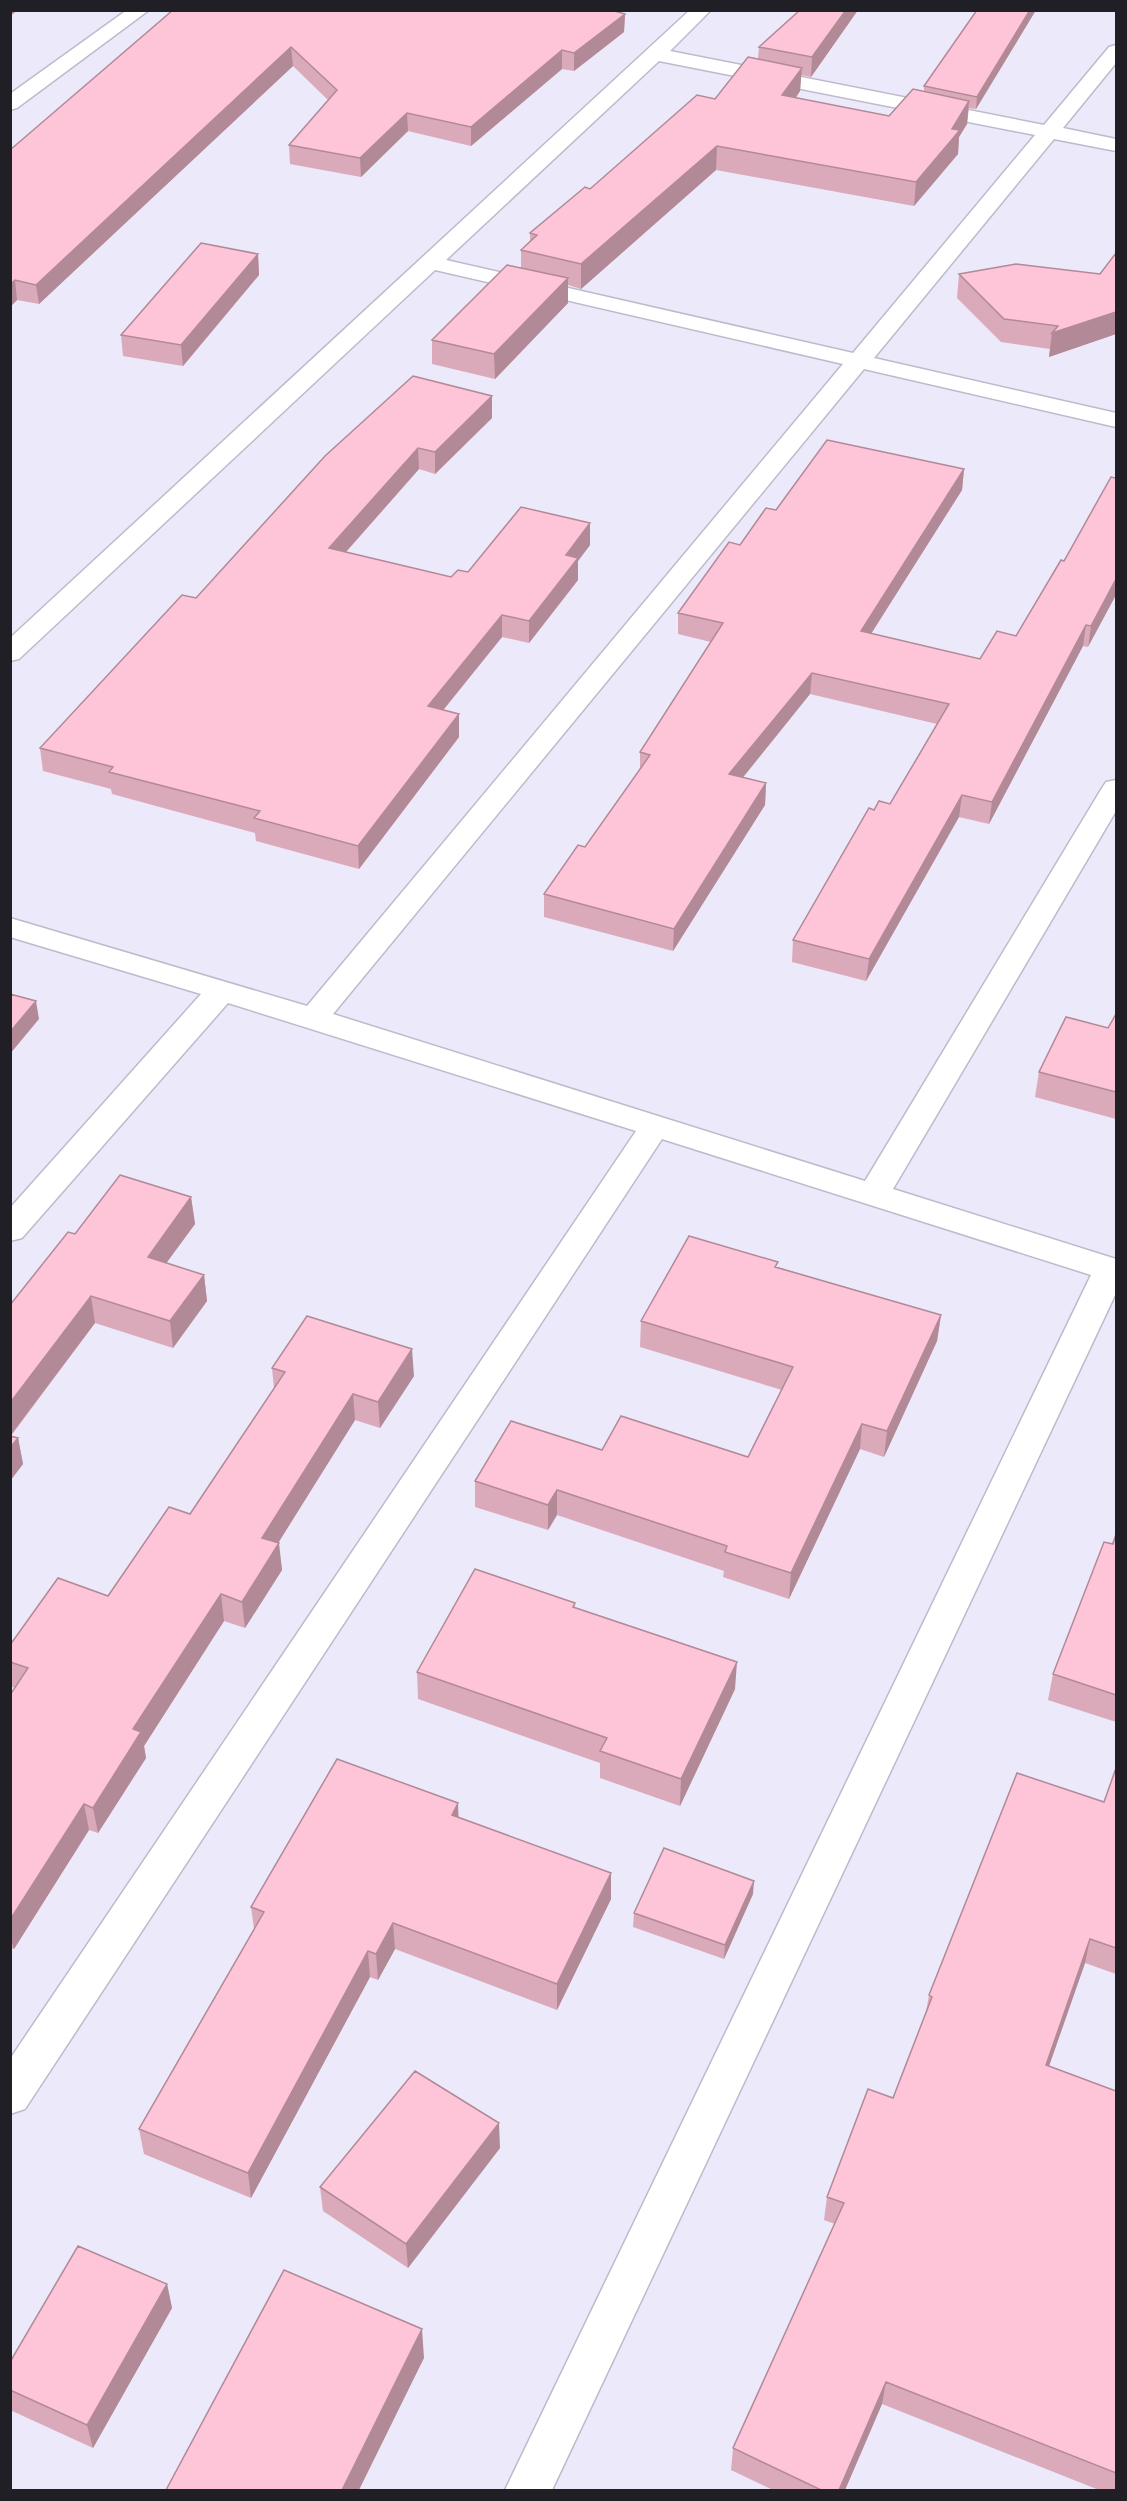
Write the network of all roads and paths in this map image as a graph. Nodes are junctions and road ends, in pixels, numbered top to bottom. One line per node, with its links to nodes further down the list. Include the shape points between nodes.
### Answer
1 (140, 10): 5 (street)
2 (702, 10): 4 (street)
3 (1116, 51): 6 (street)
4 (656, 54): 6 (street); 8 (street)
5 (10, 105)
6 (1049, 132): 7 (street); 9 (street)
7 (1116, 145)
8 (431, 263): 9 (street); 11 (street)
9 (858, 361): 10 (street); 15 (street)
10 (1116, 420)
11 (10, 653)
12 (1116, 788): 17 (street)
13 (10, 927): 14 (street)
14 (222, 990): 15 (street); 18 (street)
15 (313, 1018): 16 (street)
16 (655, 1126): 17 (street); 20 (street)
17 (873, 1195): 19 (street)
18 (10, 1230)
19 (1114, 1270): 21 (street)
20 (10, 2095)
21 (528, 2490)

